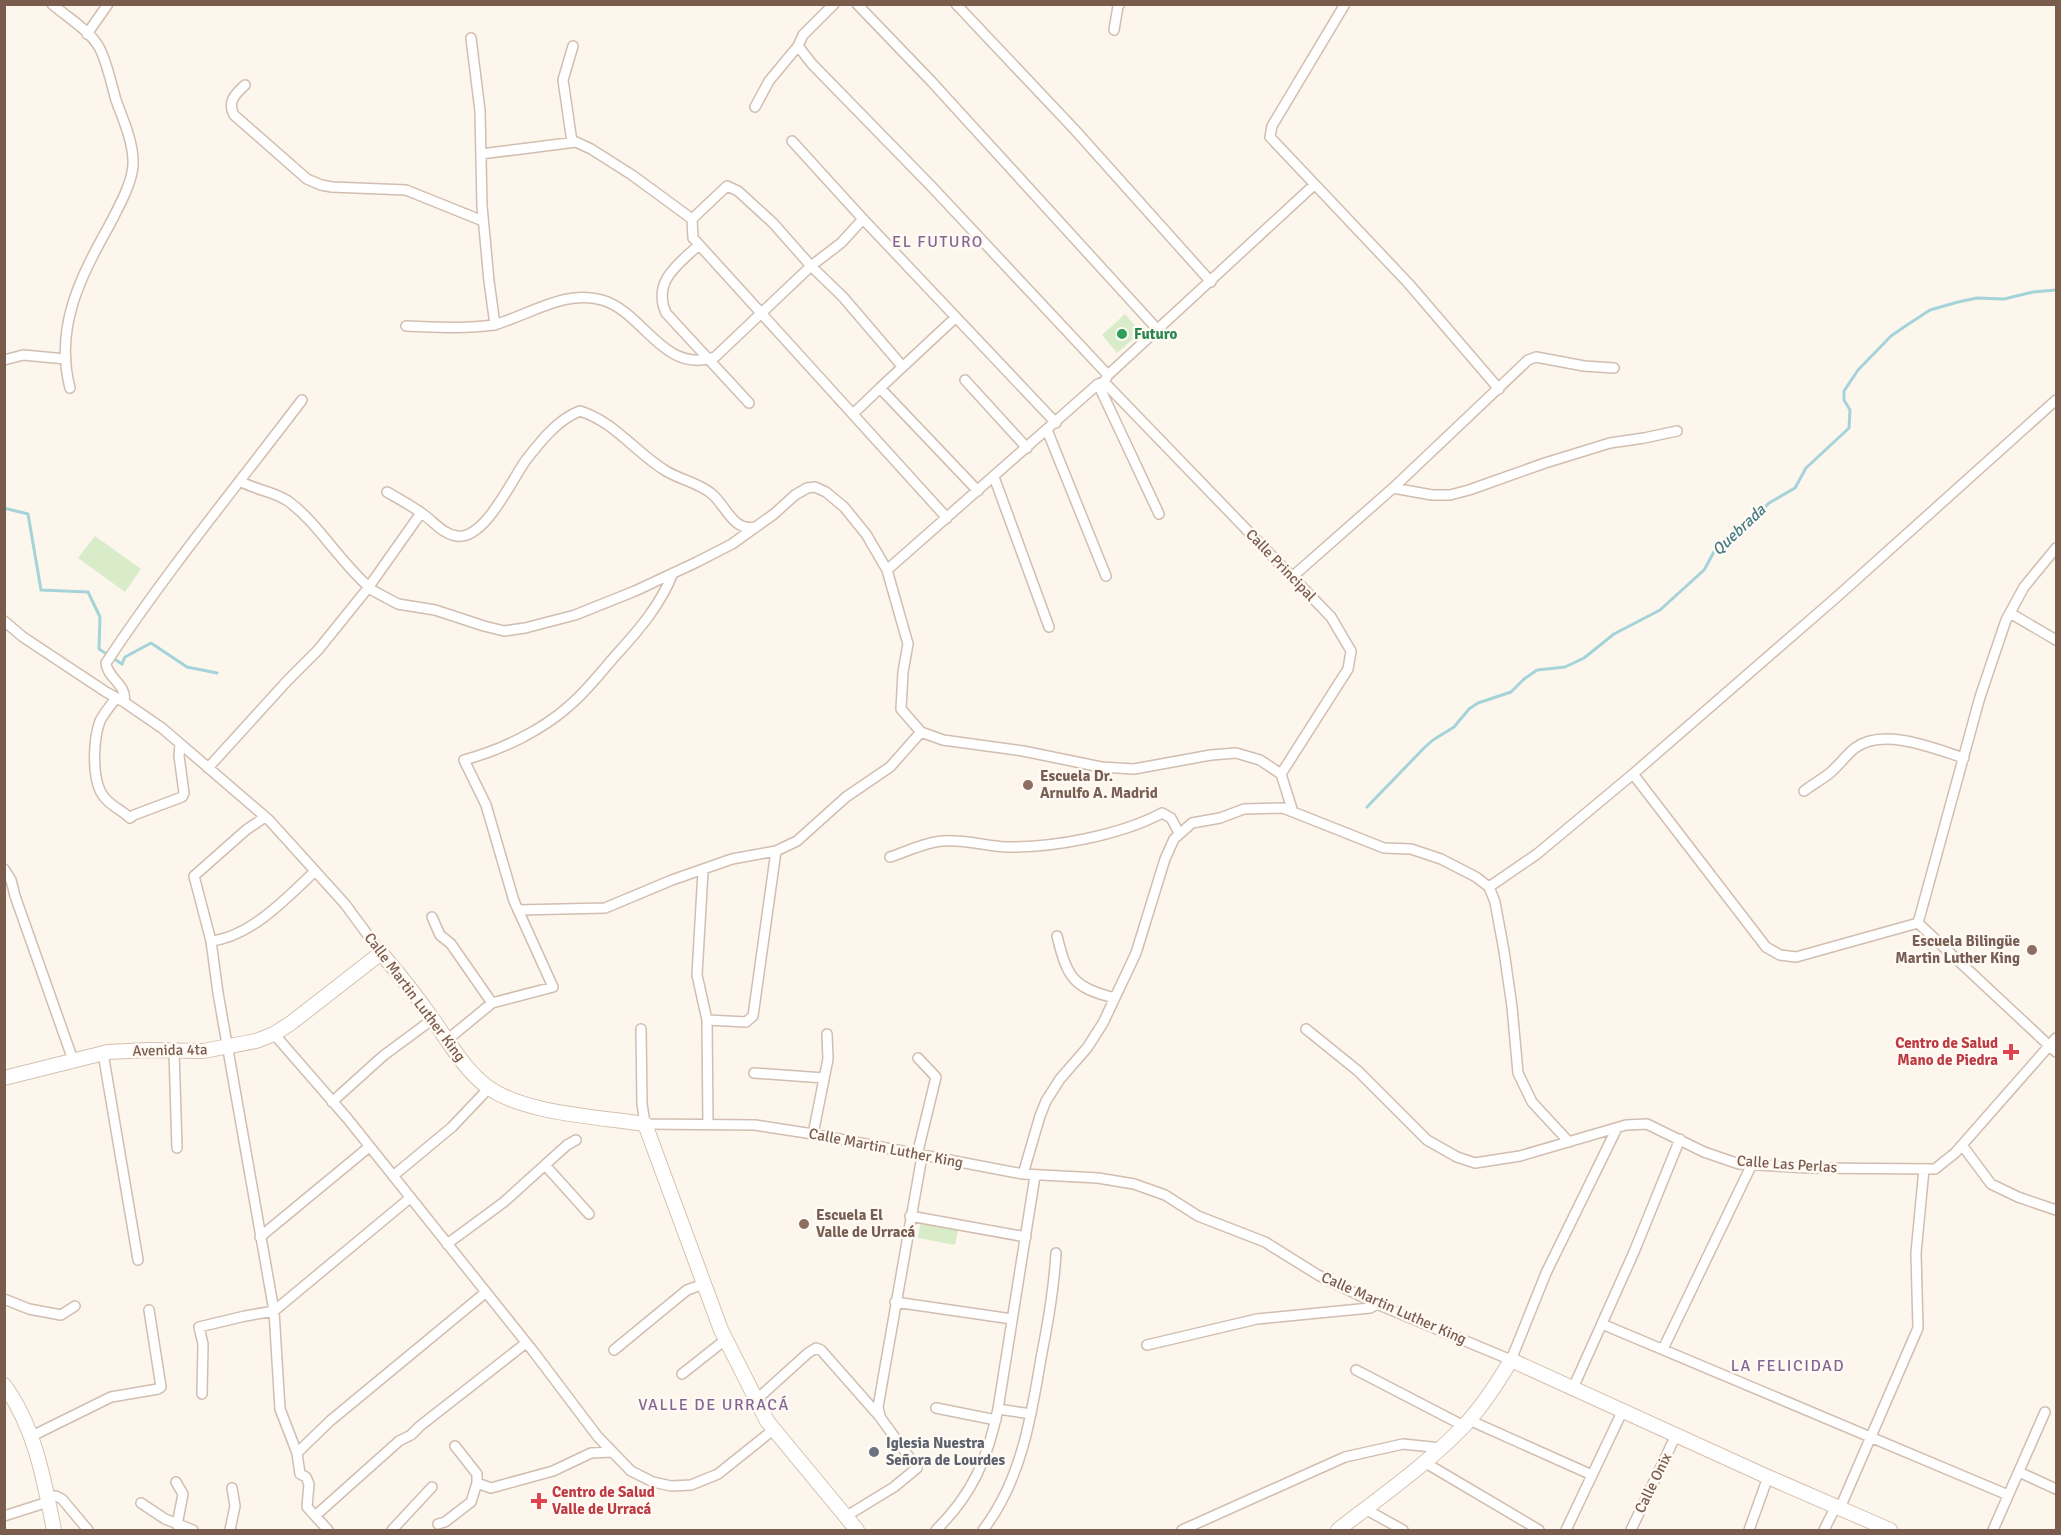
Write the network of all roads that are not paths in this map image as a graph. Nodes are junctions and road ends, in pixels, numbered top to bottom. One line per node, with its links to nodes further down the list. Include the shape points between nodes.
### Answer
1 (52, 4): 9 (street)
2 (108, 4): 9 (street)
3 (834, 4): 12 (street, via 810,26)
4 (857, 4): 29 (street)
5 (956, 4): 24 (street)
6 (1120, 4): 8 (street)
7 (1345, 4): 18 (street, via 1272,126 1270,137)
8 (1114, 30)
9 (87, 34): 30 (street, via 99,47 132,149 133,167 123,200 71,304)
10 (471, 38): 17 (street)
11 (573, 46): 16 (street, via 563,80)
12 (798, 46): 14 (street, via 769,81); 36 (street, Calle Principal, via 932,187)
13 (245, 85): 21 (street, via 232,100 234,116 308,179 332,187 406,190)
14 (756, 107)
15 (792, 141): 20 (street)
16 (572, 142): 17 (street); 19 (street, via 605,157)
17 (482, 154): 21 (street)
18 (1314, 185): 24 (street); 39 (street, via 1409,284)
19 (692, 219): 22 (street, via 693,238); 23 (street, via 727,186 733,188 774,223)
20 (863, 219): 23 (street, via 841,243); 26 (street)
21 (483, 220): 27 (street)
22 (699, 245): 25 (street); 32 (street, via 665,281 661,302 666,313)
23 (811, 266): 25 (street); 33 (street)
24 (1211, 282): 29 (street)
25 (762, 315): 32 (street); 43 (street)
26 (955, 318): 33 (street); 44 (street)
27 (495, 325): 28 (street); 32 (street, via 545,304 586,296 606,301 624,312 670,353)
28 (406, 326)
29 (1158, 330): 36 (street)
30 (66, 359): 31 (street, via 23,355); 37 (street)
31 (4, 360)
32 (709, 360): 42 (street)
33 (902, 366): 38 (street)
34 (1614, 368): 39 (street, via 1536,357)
35 (965, 380): 47 (street)
36 (1103, 380): 44 (street); 54 (street); 61 (street, Calle Principal)
37 (70, 388)
38 (880, 388): 43 (street); 51 (street)
39 (1499, 388): 50 (street)
40 (302, 400): 49 (street)
41 (2056, 400): 73 (street)
42 (749, 403)
43 (853, 414): 55 (street)
44 (1056, 423): 45 (street)
45 (1047, 430): 47 (street); 60 (street)
46 (1677, 431): 50 (street, via 1610,443 1450,495)
47 (1027, 448): 48 (street)
48 (994, 477): 51 (street); 65 (street)
49 (240, 481): 62 (street, via 290,502); 67 (street, via 106,663 124,694)
50 (1393, 488): 61 (street)
51 (978, 491): 55 (street)
52 (387, 492): 53 (street)
53 (422, 513): 56 (street, via 444,532 459,537 474,531 501,501 540,443 563,420 580,411 596,416 616,430 649,460 711,494 740,526); 62 (street)
54 (1159, 514)
55 (947, 518): 58 (street)
56 (756, 527): 58 (street, via 801,492 815,487 844,507); 59 (street, via 732,544)
57 (2056, 548): 63 (street, via 2024,587)
58 (887, 570): 68 (street, via 908,644 901,709)
59 (673, 573): 62 (street, via 575,615 504,631 435,610 398,604); 84 (street, via 666,592 647,619 567,708 527,734 464,760 486,805)
60 (1106, 576)
61 (1292, 577): 72 (street, Calle Principal, via 1331,617 1351,651 1348,669)
62 (368, 587): 71 (street, via 318,650)
63 (2010, 613): 66 (street); 70 (street, via 1980,697)
64 (4, 621): 67 (street, Calle Martin Luther King)
65 (1049, 627)
66 (2056, 640)
67 (120, 700): 69 (street, Calle Martin Luther King); 69 (street, via 100,721 94,756 100,791 130,818 182,797)
68 (921, 732): 72 (street, via 943,741 1023,751 1101,767 1134,769 1236,753 1260,760); 78 (street, via 890,767 846,797 797,842)
69 (180, 744): 71 (street, Calle Martin Luther King)
70 (1964, 758): 74 (street, via 1916,744 1875,739 1853,749 1832,771); 86 (street)
71 (208, 768): 76 (street, Calle Martin Luther King)
72 (1281, 774): 75 (street)
73 (1633, 774): 83 (street, via 1537,854); 86 (street, via 1772,952 1796,957)
74 (1804, 790)
75 (1293, 812): 77 (street, via 1283,808 1244,809 1192,823); 83 (street, via 1384,848 1411,849 1441,859)
76 (265, 817): 81 (street, Calle Martin Luther King); 88 (street, via 194,876)
77 (1179, 833): 79 (street, via 1171,818 1162,813 1085,839 1006,847 941,841); 90 (street, via 1165,859 1136,953)
78 (776, 851): 82 (street, via 732,859); 93 (street, via 753,1016 746,1022)
79 (890, 857)
80 (4, 869): 104 (street)
81 (315, 871): 88 (street, via 243,931); 89 (street, Calle Martin Luther King)
82 (703, 871): 84 (street, via 605,908); 93 (street, via 697,975)
83 (1489, 887): 116 (street, via 1504,951 1518,1073 1532,1102)
84 (518, 910): 91 (street, via 553,987)
85 (432, 917): 91 (street, via 440,935 451,944)
86 (1918, 922): 99 (street)
87 (1057, 936): 90 (street, via 1070,975 1079,985)
88 (211, 940): 100 (street)
89 (381, 953): 92 (street, Calle Martin Luther King); 96 (street, Avenida 4ta)
90 (1115, 998): 124 (street, via 1087,1048 1046,1101)
91 (492, 1003): 98 (street)
92 (433, 1019): 98 (street, Calle Martin Luther King); 109 (street, via 383,1056)
93 (707, 1020): 111 (street)
94 (641, 1029): 110 (street)
95 (1306, 1029): 116 (street, Calle Las Perlas, via 1358,1071 1427,1140 1457,1157 1475,1163)
96 (274, 1034): 100 (street, Avenida 4ta); 109 (street)
97 (827, 1034): 107 (street)
98 (447, 1040): 108 (street, Calle Martin Luther King)
99 (2054, 1045): 117 (street, Calle Las Perlas)
100 (228, 1047): 101 (street, Avenida 4ta); 131 (street)
101 (174, 1051): 102 (street, Avenida 4ta); 119 (street)
102 (103, 1053): 104 (street, Avenida 4ta); 135 (street)
103 (918, 1058): 120 (street, via 936,1077)
104 (73, 1060): 106 (street, Avenida 4ta)
105 (754, 1073): 107 (street)
106 (4, 1078)
107 (824, 1078): 113 (street)
108 (489, 1088): 110 (street, Calle Martin Luther King, via 549,1110); 125 (street, via 452,1127)
109 (332, 1102): 118 (street)
110 (645, 1124): 111 (street, Calle Martin Luther King); 136 (street)
111 (708, 1124): 113 (street, Calle Martin Luther King, via 755,1125)
112 (1617, 1128): 114 (street, Calle Las Perlas, via 1647,1124); 116 (street, Calle Las Perlas); 151 (street, via 1546,1273)
113 (813, 1134): 120 (street, Calle Martin Luther King)
114 (1680, 1139): 121 (street, Calle Las Perlas, via 1704,1152 1739,1164); 145 (street)
115 (576, 1140): 122 (street)
116 (1569, 1142)
117 (1962, 1145): 123 (street, Calle Las Perlas, via 1935,1169); 128 (street, via 1991,1184)
118 (369, 1147): 125 (street); 131 (street)
119 (177, 1148)
120 (920, 1155): 124 (street, Calle Martin Luther King); 130 (street)
121 (1752, 1164): 123 (street, Calle Las Perlas); 149 (street)
122 (545, 1165): 129 (street); 133 (street, via 504,1202)
123 (1924, 1169): 169 (street, via 1916,1252 1918,1328)
124 (1023, 1174): 126 (street, Calle Martin Luther King)
125 (393, 1176): 127 (street)
126 (1035, 1176): 132 (street); 140 (street, Calle Martin Luther King, via 1098,1178 1134,1184 1165,1195 1198,1216 1265,1242 1318,1275)
127 (410, 1198): 133 (street); 143 (street)
128 (2056, 1210)
129 (589, 1214)
130 (910, 1216): 132 (street); 139 (street)
131 (260, 1237): 143 (street)
132 (1026, 1237): 144 (street)
133 (447, 1244): 137 (street)
134 (1056, 1253): 162 (street, via 1055,1285)
135 (138, 1260)
136 (704, 1284): 146 (street); 150 (street, via 687,1290)
137 (485, 1293): 147 (street); 173 (street)
138 (4, 1299): 141 (street, via 61,1315)
139 (896, 1302): 144 (street); 163 (street, via 878,1407)
140 (1377, 1304): 148 (street, via 1370,1308 1257,1319); 151 (street, Calle Martin Luther King)
141 (75, 1306)
142 (148, 1310): 168 (street, via 161,1387 111,1397)
143 (274, 1311): 156 (street, via 199,1327 203,1344); 173 (street, via 280,1409)
144 (1012, 1319): 159 (street)
145 (1602, 1324): 149 (street); 155 (street)
146 (725, 1340): 153 (street); 157 (street)
147 (526, 1343): 172 (street); 189 (street, via 399,1441)
148 (1147, 1345)
149 (1663, 1349): 169 (street)
150 (614, 1350)
151 (1511, 1360): 155 (street, Calle Martin Luther King); 165 (street)
152 (1356, 1370): 165 (street)
153 (682, 1374)
154 (4, 1385): 168 (street, via 22,1412)
155 (1573, 1388): 160 (street, Calle Martin Luther King)
156 (202, 1394)
157 (756, 1400): 163 (street, via 816,1348); 166 (street)
158 (936, 1408): 164 (street)
159 (998, 1409): 162 (street); 164 (street)
160 (1623, 1410): 167 (street, Calle Martin Luther King); 176 (street)
161 (2045, 1412): 175 (street)
162 (1031, 1414): 201 (street, via 1015,1474 996,1514)
163 (880, 1418): 190 (street, via 917,1468)
164 (996, 1420): 200 (street, via 975,1480)
165 (1467, 1423): 171 (street); 176 (street)
166 (773, 1430): 172 (street, via 718,1474 691,1485 653,1482 632,1472); 190 (street)
167 (1676, 1435): 177 (street, Calle Martin Luther King); 207 (street, Calle Onix)
168 (30, 1437): 184 (street)
169 (1871, 1438): 183 (street); 186 (street)
170 (455, 1446): 179 (street, via 477,1474)
171 (1441, 1448): 174 (street); 202 (street, via 1403,1444 1345,1457)
172 (612, 1452): 179 (street, via 591,1453 554,1471 491,1488)
173 (297, 1453): 189 (street, via 300,1474 309,1484 307,1507)
174 (1424, 1462): 187 (street); 205 (street)
175 (2019, 1472): 182 (street); 183 (street)
176 (1592, 1475): 206 (street)
177 (1768, 1477): 186 (street, Calle Martin Luther King); 208 (street)
178 (176, 1482): 192 (street, via 183,1494)
179 (477, 1483): 191 (street, via 471,1502)
180 (432, 1486): 198 (street)
181 (232, 1488): 196 (street, via 235,1506)
182 (2056, 1489)
183 (2008, 1495): 211 (street)
184 (48, 1499): 188 (street); 193 (street); 194 (street, via 56,1496 62,1500)
185 (141, 1503): 192 (street)
186 (1838, 1507): 209 (street); 210 (street, Calle Martin Luther King)
187 (1365, 1509): 203 (street); 204 (street)
188 (4, 1516)
189 (315, 1516): 197 (street)
190 (845, 1517): 199 (street)
191 (438, 1524)
192 (177, 1525): 195 (street)
193 (54, 1530)
194 (88, 1530)
195 (193, 1530)
196 (230, 1530)
197 (328, 1530)
198 (392, 1530)
199 (857, 1530)
200 (936, 1530)
201 (983, 1530)
202 (1182, 1530)
203 (1338, 1530)
204 (1403, 1530)
205 (1539, 1530)
206 (1566, 1530)
207 (1630, 1530)
208 (1749, 1530)
209 (1824, 1530)
210 (1890, 1530)
211 (1993, 1530)

